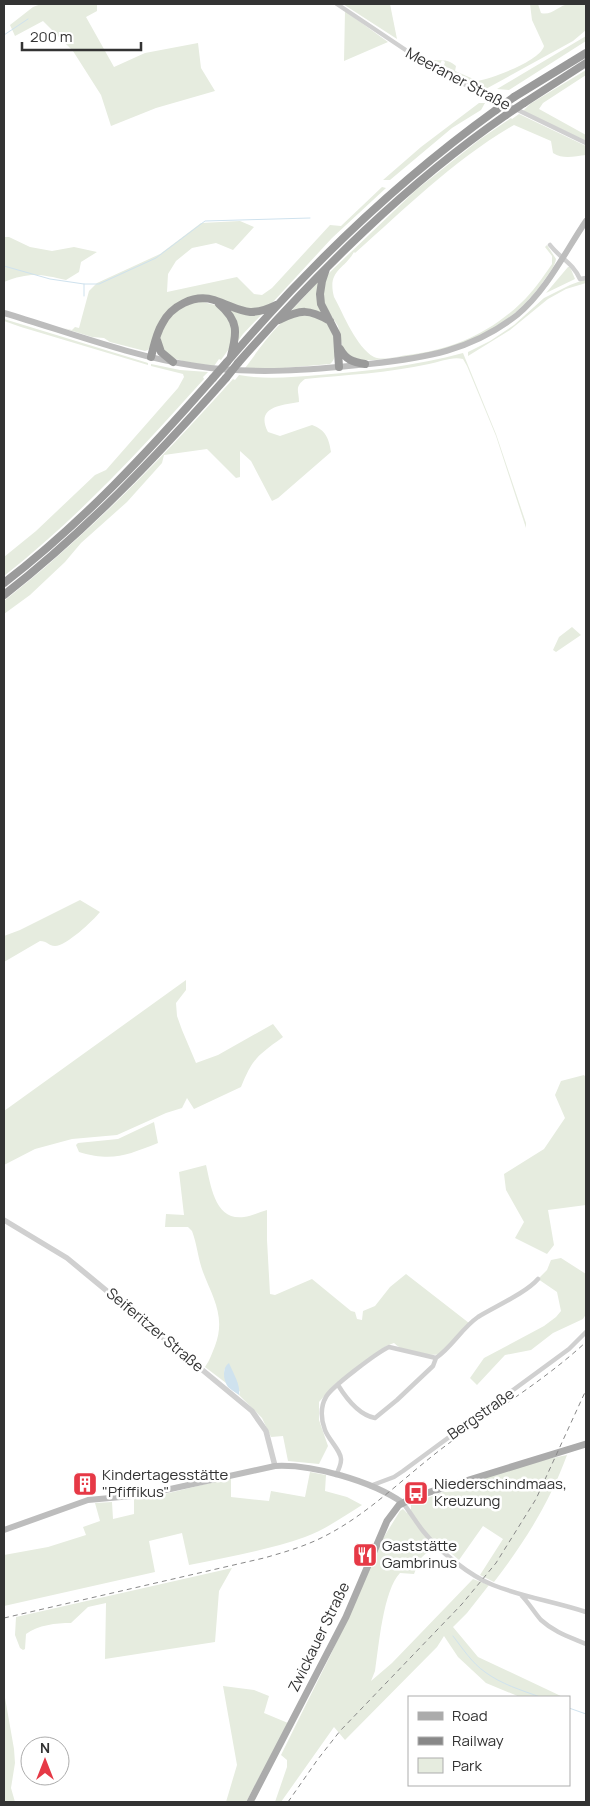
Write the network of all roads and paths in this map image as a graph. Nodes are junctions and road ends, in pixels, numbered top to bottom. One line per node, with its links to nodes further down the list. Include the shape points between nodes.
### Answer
1 (337, 4): 4 (street, Meeraner Straße, via 437,71)
2 (586, 52): 11 (highway, bridge, via 496,110 433,157 376,207)
3 (586, 63): 8 (highway, bridge, via 524,102 424,176)
4 (586, 143)
5 (586, 221): 7 (main road)
6 (550, 245): 7 (street)
7 (562, 258): 9 (street, via 575,269 580,279); 20 (main road, via 534,298 490,334 426,357)
8 (327, 267): 13 (highway, via 320,294 321,304); 14 (highway)
9 (586, 278)
10 (216, 301): 11 (highway, via 246,313); 15 (highway, via 191,300 177,307 162,324); 18 (highway, via 229,314 236,328)
11 (280, 302): 18 (highway)
12 (4, 313): 17 (main road)
13 (330, 321): 14 (highway, via 304,311); 16 (highway)
14 (275, 322): 23 (highway, bridge, via 101,512)
15 (157, 338): 17 (highway); 19 (highway, via 161,352)
16 (339, 347): 20 (highway, via 351,361); 21 (highway)
17 (151, 357): 19 (main road)
18 (229, 360): 22 (highway, bridge, via 140,460 95,505)
19 (172, 362): 21 (main road, via 254,371)
20 (365, 364): 21 (main road)
21 (340, 367)
22 (4, 583)
23 (4, 595)
24 (4, 1220): 30 (street, Seiferitzer Straße, via 67,1258 252,1411 266,1431)
25 (536, 1280): 27 (street, via 477,1318)
26 (586, 1332): 32 (street, Bergstraße, via 555,1360 403,1471)
27 (436, 1358): 28 (street, via 389,1347); 28 (street, via 433,1366 375,1418 351,1402)
28 (338, 1385): 31 (street, via 326,1395 322,1409 325,1430 342,1460)
29 (586, 1444): 33 (main road, Zwickauer Straße)
30 (275, 1466): 31 (main road, via 290,1465); 34 (main road, via 143,1495 88,1500)
31 (336, 1475): 32 (main road)
32 (370, 1486): 33 (main road)
33 (403, 1502): 35 (street, via 423,1532 446,1553 473,1574); 38 (main road, Zwickauer Straße, via 387,1521 346,1617)
34 (4, 1530)
35 (519, 1594): 36 (street); 37 (street, via 540,1619 557,1632)
36 (586, 1612)
37 (586, 1644)
38 (250, 1802)

